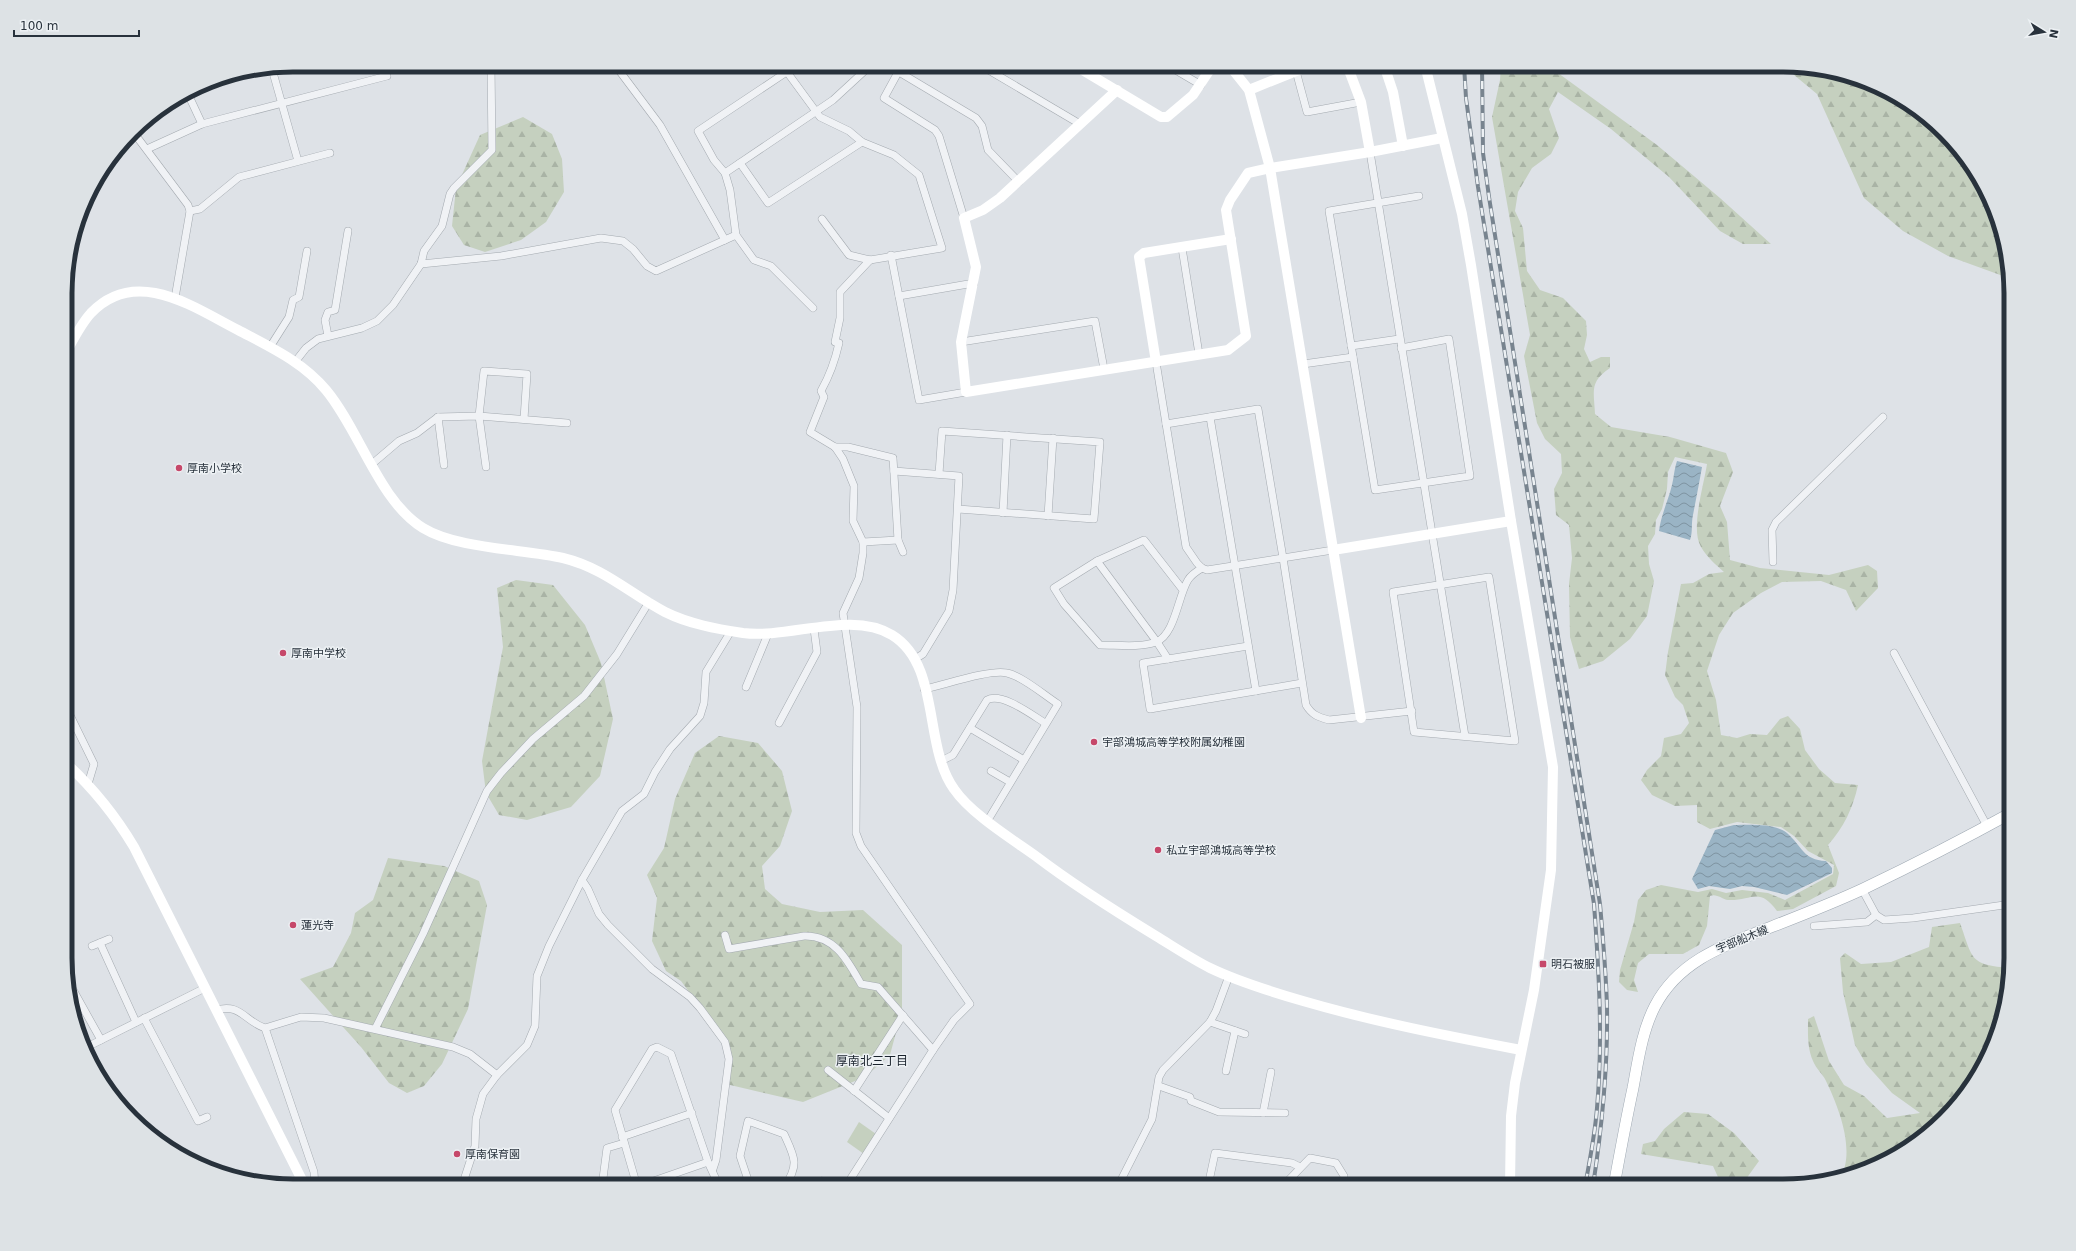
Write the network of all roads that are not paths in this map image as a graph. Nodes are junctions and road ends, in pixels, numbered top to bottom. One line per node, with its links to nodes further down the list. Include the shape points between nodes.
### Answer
1 (491, 72): 52 (street, via 492,150 450,194 442,226 424,251)
2 (620, 72): 47 (street, via 660,125)
3 (787, 72): 24 (street); 37 (street, via 698,131 714,160)
4 (864, 72): 24 (street, via 834,100)
5 (899, 72): 38 (street, via 976,118 982,126 988,150); 42 (street, via 884,98 935,130 939,136)
6 (992, 72): 26 (street)
7 (1086, 72): 19 (street)
8 (1179, 72): 18 (street)
9 (1209, 72): 18 (street)
10 (1235, 72): 20 (street)
11 (1294, 72): 20 (street)
12 (1296, 72): 22 (street, via 1307,112)
13 (1350, 72): 22 (street)
14 (1386, 72): 30 (street, via 1393,92)
15 (1427, 72): 28 (street)
16 (273, 73): 23 (street)
17 (387, 76): 23 (street)
18 (1201, 85): 19 (street, via 1193,96 1167,117 1161,117)
19 (1117, 90): 26 (street)
20 (1249, 90): 36 (street)
21 (190, 98): 25 (street)
22 (1361, 102): 32 (street)
23 (282, 103): 25 (street); 34 (street)
24 (816, 112): 29 (street, via 820,117 849,131); 35 (street)
25 (202, 124): 31 (street)
26 (1080, 124): 38 (street)
27 (137, 137): 31 (street)
28 (1442, 138): 30 (street); 90 (street, via 1462,214)
29 (862, 142): 35 (street, via 768,204); 50 (street, via 894,155 919,176 942,248)
30 (1403, 146): 32 (street)
31 (147, 150): 41 (street)
32 (1370, 152): 36 (street); 40 (street)
33 (330, 153): 34 (street)
34 (298, 161): 41 (street, via 239,177 200,209)
35 (740, 163): 37 (street)
36 (1270, 168): 46 (street, via 1248,173 1230,200 1226,210); 68 (street)
37 (725, 173): 45 (street)
38 (1019, 182): 42 (street, via 983,210)
39 (1419, 196): 40 (street)
40 (1377, 202): 58 (street); 61 (street, via 1329,211)
41 (190, 211): 55 (street)
42 (964, 218): 53 (street, via 976,267)
43 (822, 219): 51 (street, via 849,255)
44 (348, 231): 57 (street, via 335,310 328,312 325,320)
45 (736, 235): 47 (street); 56 (street, via 754,260 771,266)
46 (1231, 239): 48 (street); 64 (street, via 1246,336 1228,350)
47 (725, 240): 52 (street, via 656,271 647,266 623,241 601,238 501,256)
48 (1182, 248): 64 (street); 67 (street, via 1144,253 1139,257)
49 (307, 252): 62 (street, via 299,297 293,300 289,316)
50 (891, 256): 51 (street); 54 (street)
51 (870, 260): 80 (street, via 840,292 840,318 835,342 839,343 830,377 820,391 824,397 810,432)
52 (422, 264): 57 (street, via 393,304 377,321 362,328)
53 (974, 283): 54 (street); 59 (street)
54 (899, 296): 70 (street, via 919,400)
55 (175, 298): 60 (street, via 155,292 137,291 109,300 87,318); 62 (street)
56 (813, 308)
57 (328, 336): 66 (street, via 318,339 306,348)
58 (1399, 339): 61 (street); 63 (street)
59 (961, 342): 69 (street, via 1095,321); 70 (street)
60 (72, 343)
61 (1352, 346): 65 (street)
62 (270, 347): 66 (street)
63 (1400, 348): 86 (street); 86 (street, via 1449,339 1470,476)
64 (1199, 354): 67 (street)
65 (1353, 357): 68 (street); 86 (street, via 1375,490)
66 (295, 362): 81 (street, via 326,390 345,416)
67 (1156, 362): 69 (street); 77 (street)
68 (1303, 364): 94 (street)
69 (1104, 369): 70 (street)
70 (966, 392)
71 (479, 416): 72 (street); 75 (street); 75 (street, via 484,371 527,374); 83 (street)
72 (438, 417): 81 (street, via 417,433 399,441); 82 (street)
73 (1210, 417): 77 (street); 96 (street, via 1258,409); 99 (street)
74 (1883, 417): 98 (street, via 1776,522 1772,530)
75 (524, 419): 76 (street)
76 (567, 422)
77 (1166, 424): 100 (street, via 1186,547)
78 (1007, 435): 79 (street); 85 (street, via 942,431); 88 (street)
79 (1053, 438): 89 (street); 89 (street, via 1100,442 1094,519)
80 (835, 447): 84 (street, via 848,447 893,458); 93 (street, via 852,479 853,521)
81 (372, 464): 103 (street, via 400,508 431,532 461,541 577,562 610,576)
82 (444, 465)
83 (486, 467)
84 (894, 471): 85 (street); 92 (street)
85 (939, 474): 87 (street, via 959,476)
86 (1423, 484): 91 (street)
87 (958, 509): 88 (street); 112 (street, via 953,590 949,611 923,654)
88 (1003, 513): 89 (street)
89 (1048, 516)
90 (1511, 521): 91 (street); 157 (street, via 1553,767 1548,896)
91 (1431, 534): 94 (street); 101 (street)
92 (898, 540): 93 (street); 95 (street)
93 (863, 542): 104 (street, via 859,578 843,614)
94 (1333, 550): 96 (street); 118 (street)
95 (902, 552)
96 (1283, 558): 99 (street); 113 (street)
97 (1097, 561): 102 (street, via 1144,540); 108 (street); 108 (street, via 1054,588 1064,604 1100,645 1143,645)
98 (1773, 562)
99 (1235, 566): 100 (street, via 1207,570); 109 (street)
100 (1202, 568): 102 (street, via 1188,578)
101 (1441, 585): 117 (street, via 1393,592); 123 (street); 123 (street, via 1489,577 1515,741)
102 (1183, 590): 108 (street, via 1173,620)
103 (649, 602): 106 (street, via 682,619); 151 (street, via 617,654 584,696 534,739 487,791 424,934)
104 (845, 625): 105 (street); 112 (street, via 865,625 889,633 904,644); 156 (street, via 857,707 858,838 970,1004 954,1020)
105 (814, 629): 107 (street); 120 (street, via 817,652)
106 (731, 631): 107 (street); 133 (street, via 706,672 704,703 700,716 670,749 644,794 622,811)
107 (768, 634): 114 (street)
108 (1158, 642): 111 (street)
109 (1248, 646): 111 (street); 116 (street)
110 (1894, 653): 132 (street)
111 (1168, 659): 116 (street, via 1144,663 1150,709)
112 (915, 660): 115 (street)
113 (1302, 684): 116 (street); 118 (street, via 1310,713 1329,720)
114 (746, 687)
115 (924, 689): 121 (street, via 994,673 1007,673 1058,704); 125 (street)
116 (1256, 691)
117 (1412, 711): 118 (street); 123 (street, via 1414,732)
118 (1361, 718)
119 (72, 719): 129 (street, via 94,764 94,771)
120 (779, 723)
121 (1045, 723): 122 (street, via 1003,699 992,697 987,700); 124 (street)
122 (970, 728): 124 (street); 125 (street, via 953,755)
123 (1465, 736)
124 (1024, 760): 128 (street)
125 (941, 761): 131 (street, via 946,776 965,803)
126 (72, 769): 129 (street)
127 (991, 770): 128 (street)
128 (1010, 782): 131 (street)
129 (88, 784): 143 (street, via 121,824)
130 (2004, 816): 132 (main road, 宇部船木線)
131 (988, 820): 142 (street, via 1111,909 1208,967)
132 (1987, 826): 134 (main road, 宇部船木線)
133 (582, 880): 161 (street, via 537,976 537,1014 532,1035 520,1053); 172 (street, via 599,914 608,925 652,969 690,997 725,1042 729,1059)
134 (1862, 889): 136 (street); 188 (main road, 宇部船木線, via 1728,943 1693,962 1673,981 1654,1007 1640,1051)
135 (2004, 905): 136 (street, via 1913,918 1884,920)
136 (1876, 915): 137 (street, via 1867,922)
137 (1814, 926)
138 (725, 935): 146 (street, via 729,949 804,936 824,939 841,951 861,984 878,987)
139 (109, 939): 140 (street)
140 (100, 943): 141 (street); 148 (street)
141 (92, 946)
142 (1229, 976): 149 (street); 157 (street, via 1280,995 1373,1020)
143 (205, 988): 145 (street); 147 (street)
144 (75, 993): 154 (street)
145 (216, 1010): 150 (street, via 233,1008); 173 (street)
146 (903, 1015): 156 (street); 163 (street)
147 (144, 1018): 148 (street); 167 (street, via 198,1121)
148 (136, 1022): 154 (street)
149 (1210, 1022): 152 (street); 162 (street, via 1163,1070)
150 (265, 1028): 151 (street, via 292,1018 311,1016); 174 (street, via 314,1172)
151 (376, 1029): 161 (street, via 453,1047 470,1054)
152 (1235, 1031): 153 (street); 159 (street)
153 (1244, 1034)
154 (101, 1040): 155 (street)
155 (90, 1045)
156 (933, 1050): 168 (street)
157 (1522, 1050): 187 (street, via 1515,1083)
158 (828, 1070): 163 (street)
159 (1226, 1071)
160 (1271, 1072): 165 (street)
161 (497, 1075): 175 (street, via 483,1094 478,1106 475,1146)
162 (1158, 1086): 165 (street, via 1190,1097 1191,1101 1219,1112); 183 (street, via 1152,1119)
163 (854, 1091): 168 (street)
164 (692, 1113): 169 (street); 169 (street, via 671,1054 657,1047 652,1049 615,1110); 170 (street)
165 (1263, 1113): 166 (street)
166 (1286, 1113)
167 (208, 1117)
168 (889, 1118): 182 (street)
169 (623, 1140): 176 (street, via 607,1148); 177 (street)
170 (708, 1162): 172 (street); 178 (street)
171 (1300, 1167): 184 (street, via 1292,1162 1215,1154); 185 (street); 186 (street, via 1310,1158 1336,1163)
172 (713, 1169): 179 (street)
173 (301, 1179)
174 (314, 1179)
175 (464, 1179)
176 (603, 1179)
177 (636, 1179)
178 (658, 1179)
179 (717, 1179)
180 (748, 1179): 181 (street, via 740,1156 748,1122 784,1134 795,1160)
181 (790, 1179)
182 (850, 1179)
183 (1122, 1179)
184 (1210, 1179)
185 (1289, 1179)
186 (1344, 1179)
187 (1510, 1179)
188 (1615, 1179)

